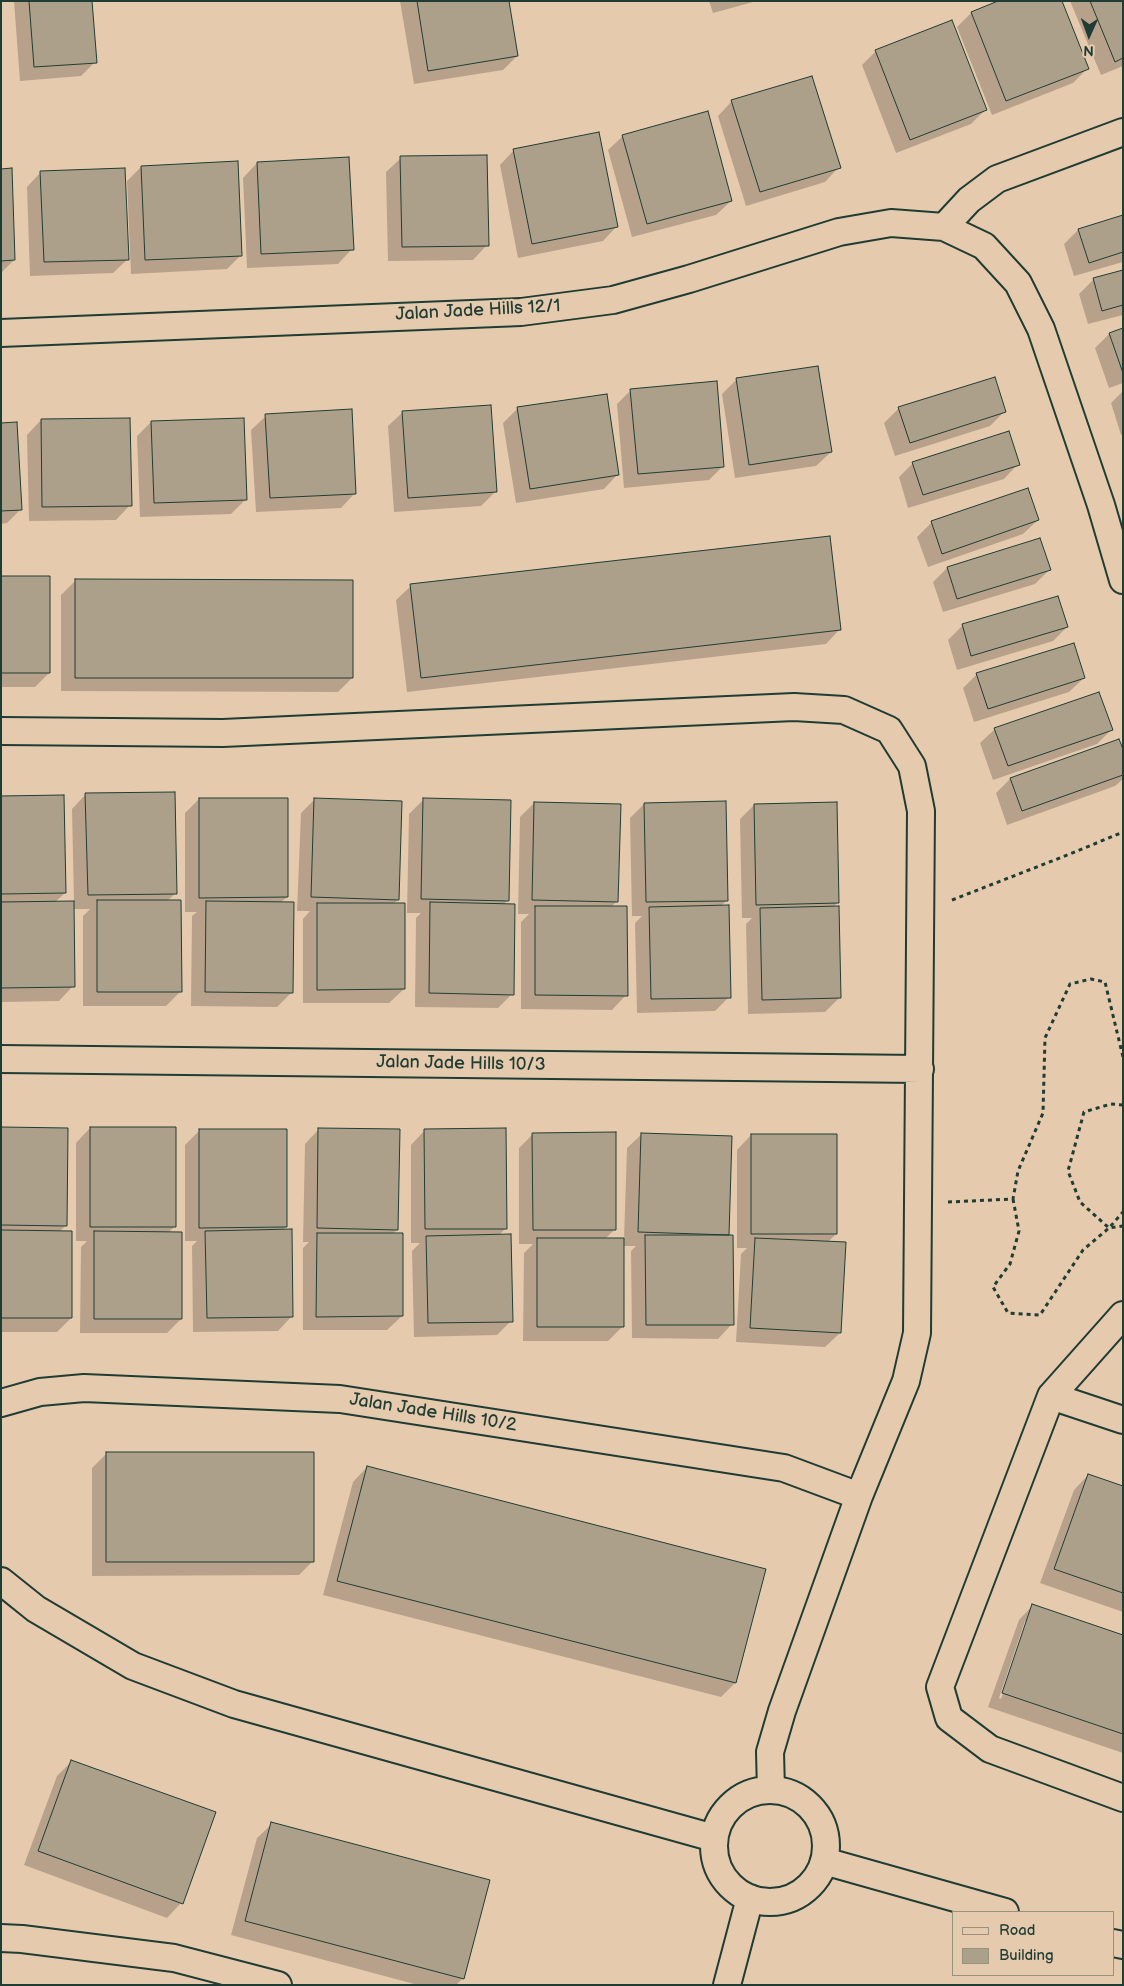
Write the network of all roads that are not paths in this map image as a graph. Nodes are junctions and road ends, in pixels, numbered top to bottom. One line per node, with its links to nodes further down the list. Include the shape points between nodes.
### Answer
1 (1123, 132): 2 (street, via 997,179 969,200)
2 (944, 227): 3 (street, Jalan Jade Hills 12/1, via 891,223 839,232 613,300 521,312); 4 (street, via 984,246 1018,283 1041,329)
3 (1, 333)
4 (1123, 580)
5 (1, 731): 7 (street, via 223,733 794,707 844,710 888,730 912,766 921,811)
6 (1, 1059): 7 (street, Jalan Jade Hills 10/3)
7 (920, 1069): 12 (street, via 917,1334 906,1381)
8 (1123, 1315): 9 (street)
9 (1051, 1396): 11 (street); 15 (street, via 940,1686 949,1718 990,1749)
10 (1, 1403): 12 (street, Jalan Jade Hills 10/2, via 40,1392 84,1388 340,1399 784,1468)
11 (1123, 1420)
12 (860, 1496): 14 (street, via 782,1711 770,1752)
13 (1, 1581): 16 (street, via 36,1608 133,1666 234,1704)
14 (772, 1790): 16 (street, via 740,1798 718,1822); 17 (street, via 792,1794 808,1805 820,1822 826,1841)
15 (1123, 1798)
16 (714, 1838): 18 (street, via 714,1857 721,1874 734,1889)
17 (824, 1861): 18 (street, via 816,1878 804,1891 787,1899 769,1902); 19 (street)
18 (750, 1898): 23 (street)
19 (1001, 1911)
20 (1, 1920): 21 (street)
21 (12, 1938): 22 (street, via 174,1958)
22 (278, 1985)
23 (727, 1985)

